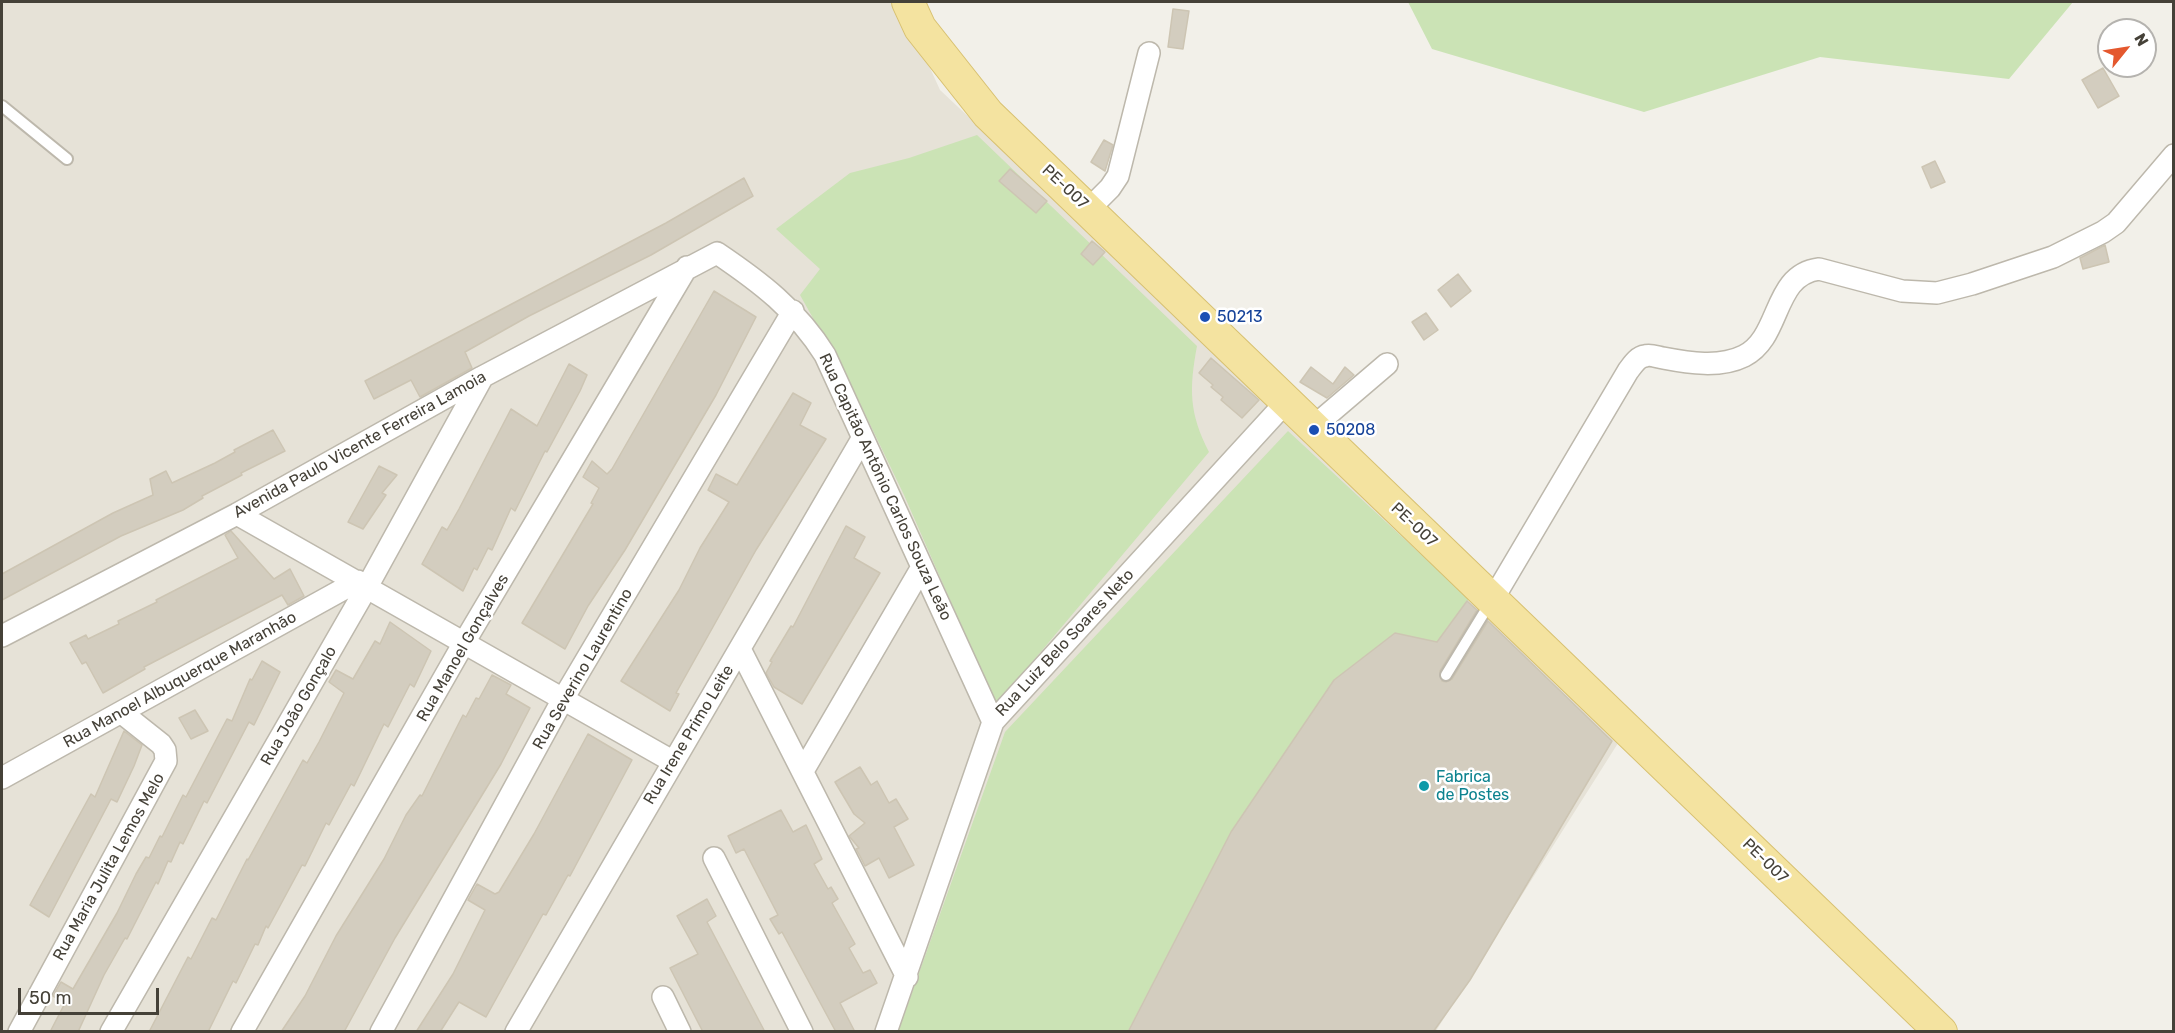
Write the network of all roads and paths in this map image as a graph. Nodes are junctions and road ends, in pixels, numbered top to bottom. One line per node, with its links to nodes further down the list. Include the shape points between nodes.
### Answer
1 (908, 2): 6 (main road, PE-007 / PE-007, via 926,35 988,114)
2 (1149, 53): 6 (street, via 1118,176)
3 (2, 105): 5 (lane)
4 (2174, 155): 18 (street, via 2116,223 2053,256 1937,292 1902,291 1819,269 1808,270 1789,286 1768,333 1745,355 1709,364 1654,356 1637,360)
5 (67, 159)
6 (1089, 209): 12 (main road, PE-007 / PE-007)
7 (717, 253): 8 (street, Avenida Paulo Vicente Ferreira Lamoia); 9 (street, Rua Capitão Antônio Carlos Souza Leão, via 759,281)
8 (688, 267): 11 (street, Avenida Paulo Vicente Ferreira Lamoia); 20 (street, Rua Manoel Gonçalves)
9 (793, 311): 14 (street, Rua Capitão Antônio Carlos Souza Leão, via 825,355); 23 (street, Rua Severino Laurentino)
10 (1387, 364): 13 (street)
11 (482, 377): 15 (street, Avenida Paulo Vicente Ferreira Lamoia); 17 (street, Rua João Gonçalo)
12 (1286, 402): 13 (main road, PE-007 / PE-007); 25 (street, Rua Luiz Belo Soares Neto)
13 (1312, 428): 18 (main road, PE-007 / PE-007)
14 (862, 439): 16 (street, Rua Capitão Antônio Carlos Souza Leão); 21 (street, Rua Irene Primo Leite)
15 (237, 514): 17 (street); 19 (street, Avenida Paulo Vicente Ferreira Lamoia)
16 (922, 567): 25 (street, Rua Capitão Antônio Carlos Souza Leão); 27 (street)
17 (363, 584): 20 (street); 24 (street, Rua Manoel Albuquerque Maranhão); 33 (street, Rua João Gonçalo)
18 (1493, 599): 22 (lane); 40 (main road, PE-007 / PE-007)
19 (2, 636)
20 (465, 641): 23 (street); 34 (street, Rua Manoel Gonçalves)
21 (740, 649): 26 (street, Rua Irene Primo Leite); 27 (street)
22 (1446, 675)
23 (563, 699): 26 (street); 35 (street, Rua Severino Laurentino)
24 (122, 713): 28 (street, Rua Manoel Albuquerque Maranhão); 32 (street, Rua Maria Julita Lemos Melo, via 161,744 166,761)
25 (993, 722): 30 (street, Rua Luiz Belo Soares Neto)
26 (672, 761): 36 (street, Rua Irene Primo Leite)
27 (802, 771): 30 (street)
28 (2, 778)
29 (714, 858): 38 (street)
30 (907, 977): 39 (street, Rua Luiz Belo Soares Neto)
31 (663, 997): 37 (street)
32 (20, 1032)
33 (111, 1032)
34 (242, 1032)
35 (381, 1032)
36 (516, 1032)
37 (680, 1032)
38 (802, 1032)
39 (886, 1032)
40 (1941, 1032)

